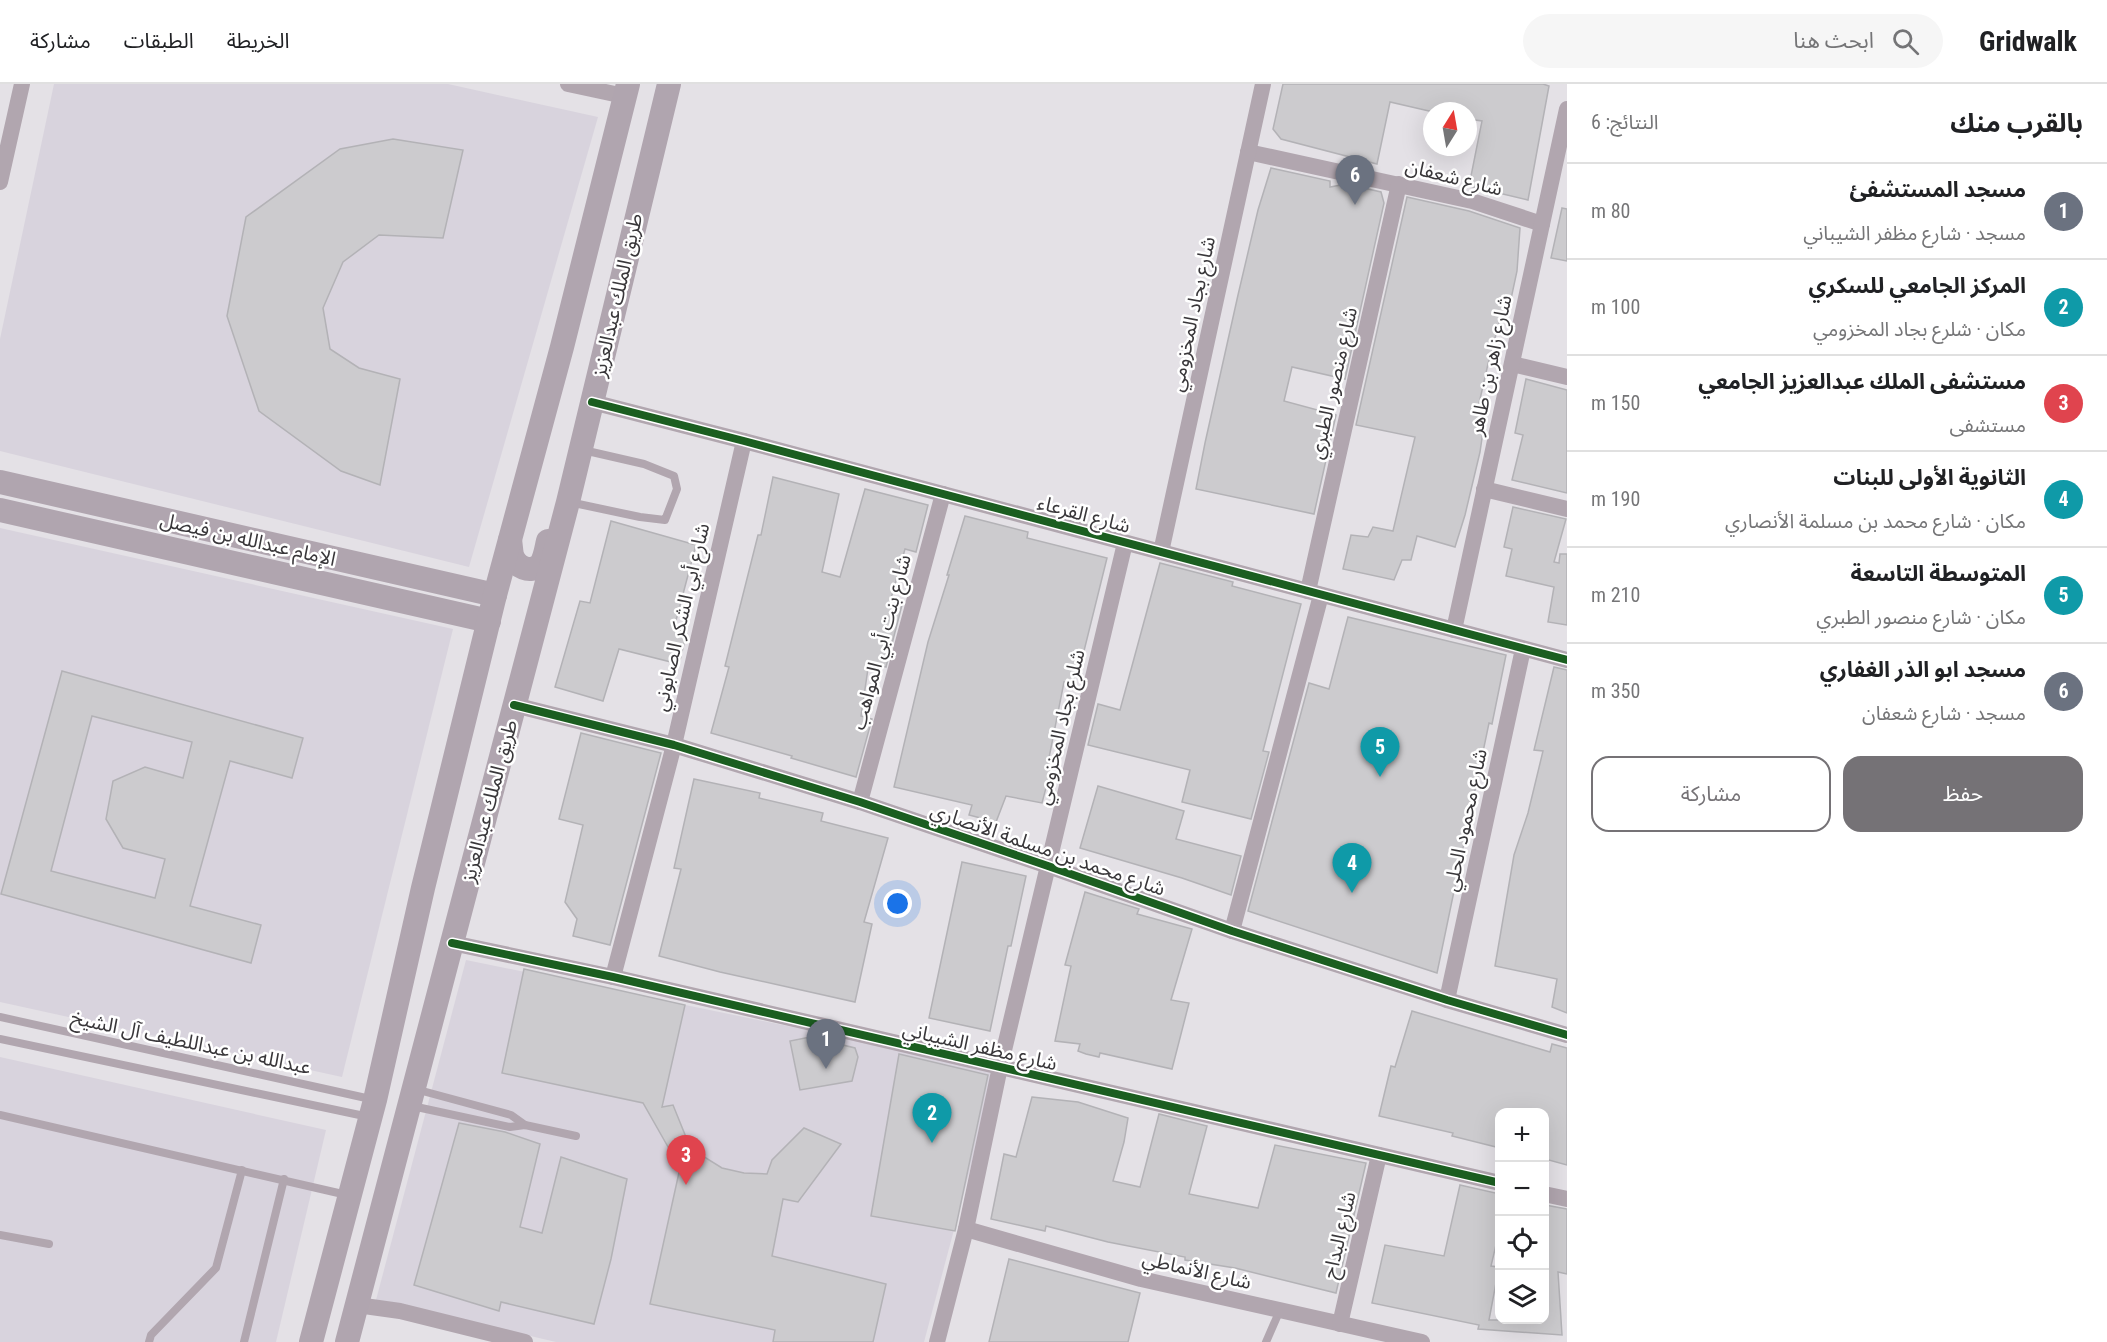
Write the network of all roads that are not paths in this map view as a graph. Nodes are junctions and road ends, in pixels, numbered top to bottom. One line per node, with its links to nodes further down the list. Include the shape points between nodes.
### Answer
1 (22, 84): 8 (street)
2 (568, 84): 5 (street)
3 (669, 84): 11 (main road, طريق الملك عبدالعزيز)
4 (1263, 84): 7 (street, شارع بجاد المخزومي)
5 (626, 90): 23 (main road, طريق الملك عبدالعزيز)
6 (1567, 109): 10 (street, شارع زاهر بن طاهر)
7 (1248, 152): 9 (street, شارع شعفان); 25 (street, شارع بجاد المخزومي)
8 (0, 182)
9 (1399, 184): 10 (street, شارع شعفان, via 1472,201); 26 (street, شارع منصور الطبري)
10 (1542, 224): 12 (street, شارع زاهر بن طاهر)
11 (616, 300): 14 (main road, طريق الملك عبدالعزيز); 23 (main road, via 592,368 538,566 530,570 520,567 513,558)
12 (1512, 364): 13 (street); 18 (street, شارع زاهر بن طاهر)
13 (1567, 377)
14 (592, 402): 15 (street, شارع القرعاء); 16 (main road, طريق الملك عبدالعزيز)
15 (744, 441): 19 (street, شارع القرعاء); 33 (street, شارع أبي الشكر الصابوني)
16 (582, 450): 20 (main road, طريق الملك عبدالعزيز); 20 (lane, via 675,476 677,489 665,520)
17 (0, 482): 27 (main road, الإمام عبدالله بن فيصل)
18 (1484, 489): 21 (street); 29 (street, شارع زاهر بن طاهر)
19 (943, 494): 24 (street, شارع القرعاء); 34 (street, شارع بنت أبي المواهب)
20 (568, 502): 32 (main road, طريق الملك عبدالعزيز)
21 (1567, 509)
22 (0, 510): 28 (main road, الإمام عبدالله بن فيصل)
23 (510, 540): 27 (main road, طريق الملك عبدالعزيز)
24 (1125, 543): 25 (street, شارع القرعاء); 35 (street, شلرع بجاد المخزومي)
25 (1161, 552): 26 (street, شارع القرعاء)
26 (1314, 593): 29 (street, شارع القرعاء); 36 (street, شارع منصور الطبري)
27 (495, 595): 28 (main road, طريق الملك عبدالعزيز)
28 (489, 621): 45 (main road, طريق الملك عبدالعزيز)
29 (1454, 630): 30 (street, شارع القرعاء)
30 (1523, 649): 31 (street, شارع القرعاء); 39 (street, شارع محمود الحلي)
31 (1567, 660)
32 (514, 705): 33 (street, شارع محمد بن مسلمة الأنصاري); 37 (main road, طريق الملك عبدالعزيز)
33 (674, 745): 34 (street, شارع محمد بن مسلمة الأنصاري); 38 (street, شارع أبي الشكر الصابوني)
34 (860, 802): 35 (street, شارع محمد بن مسلمة الأنصاري)
35 (1048, 866): 36 (street, شارع محمد بن مسلمة الأنصاري); 43 (street, شلرع بجاد المخزومي)
36 (1232, 931): 39 (street, شارع محمد بن مسلمة الأنصاري)
37 (452, 943): 38 (street, شارع مظفر الشيباني); 44 (main road, طريق الملك عبدالعزيز)
38 (613, 977): 43 (street, شارع مظفر الشيباني)
39 (1447, 1000): 41 (street, شارع محمد بن مسلمة الأنصاري)
40 (0, 1017): 45 (lane, عبدالله بن عبداللطيف آل الشيخ)
41 (1567, 1035)
42 (0, 1039): 45 (lane, عبدالله بن عبداللطيف آل الشيخ)
43 (1000, 1067): 49 (street, شارع مظفر الشيباني); 56 (street, شلرع بجاد المخزومي)
44 (411, 1097): 47 (lane, via 510,1127); 47 (lane, via 512,1115); 59 (main road, طريق الملك عبدالعزيز)
45 (373, 1108): 54 (main road, طريق الملك عبدالعزيز)
46 (0, 1115): 50 (lane)
47 (525, 1125): 48 (lane)
48 (576, 1136)
49 (1379, 1155): 52 (street, شارع مظفر الشيباني); 61 (street, شارع البداح)
50 (242, 1170): 51 (lane); 62 (lane, via 216,1268 151,1335)
51 (284, 1179): 54 (lane); 63 (lane)
52 (1495, 1183)
53 (1549, 1195): 55 (street)
54 (350, 1196): 64 (main road, طريق الملك عبدالعزيز)
55 (1567, 1199)
56 (966, 1229): 60 (street, شارع الأنماطي, via 1141,1279); 67 (street, شلرع بجاد المخزومي)
57 (0, 1235): 58 (lane)
58 (49, 1244)
59 (357, 1305): 65 (main road, طريق الملك عبدالعزيز); 66 (street, via 400,1311)
60 (1280, 1310): 61 (street, شارع الأنماطي); 68 (lane)
61 (1340, 1324): 69 (street, شارع الأنماطي)
62 (149, 1342)
63 (244, 1342)
64 (311, 1342)
65 (347, 1342)
66 (525, 1342)
67 (937, 1342)
68 (1266, 1342)
69 (1422, 1342)

